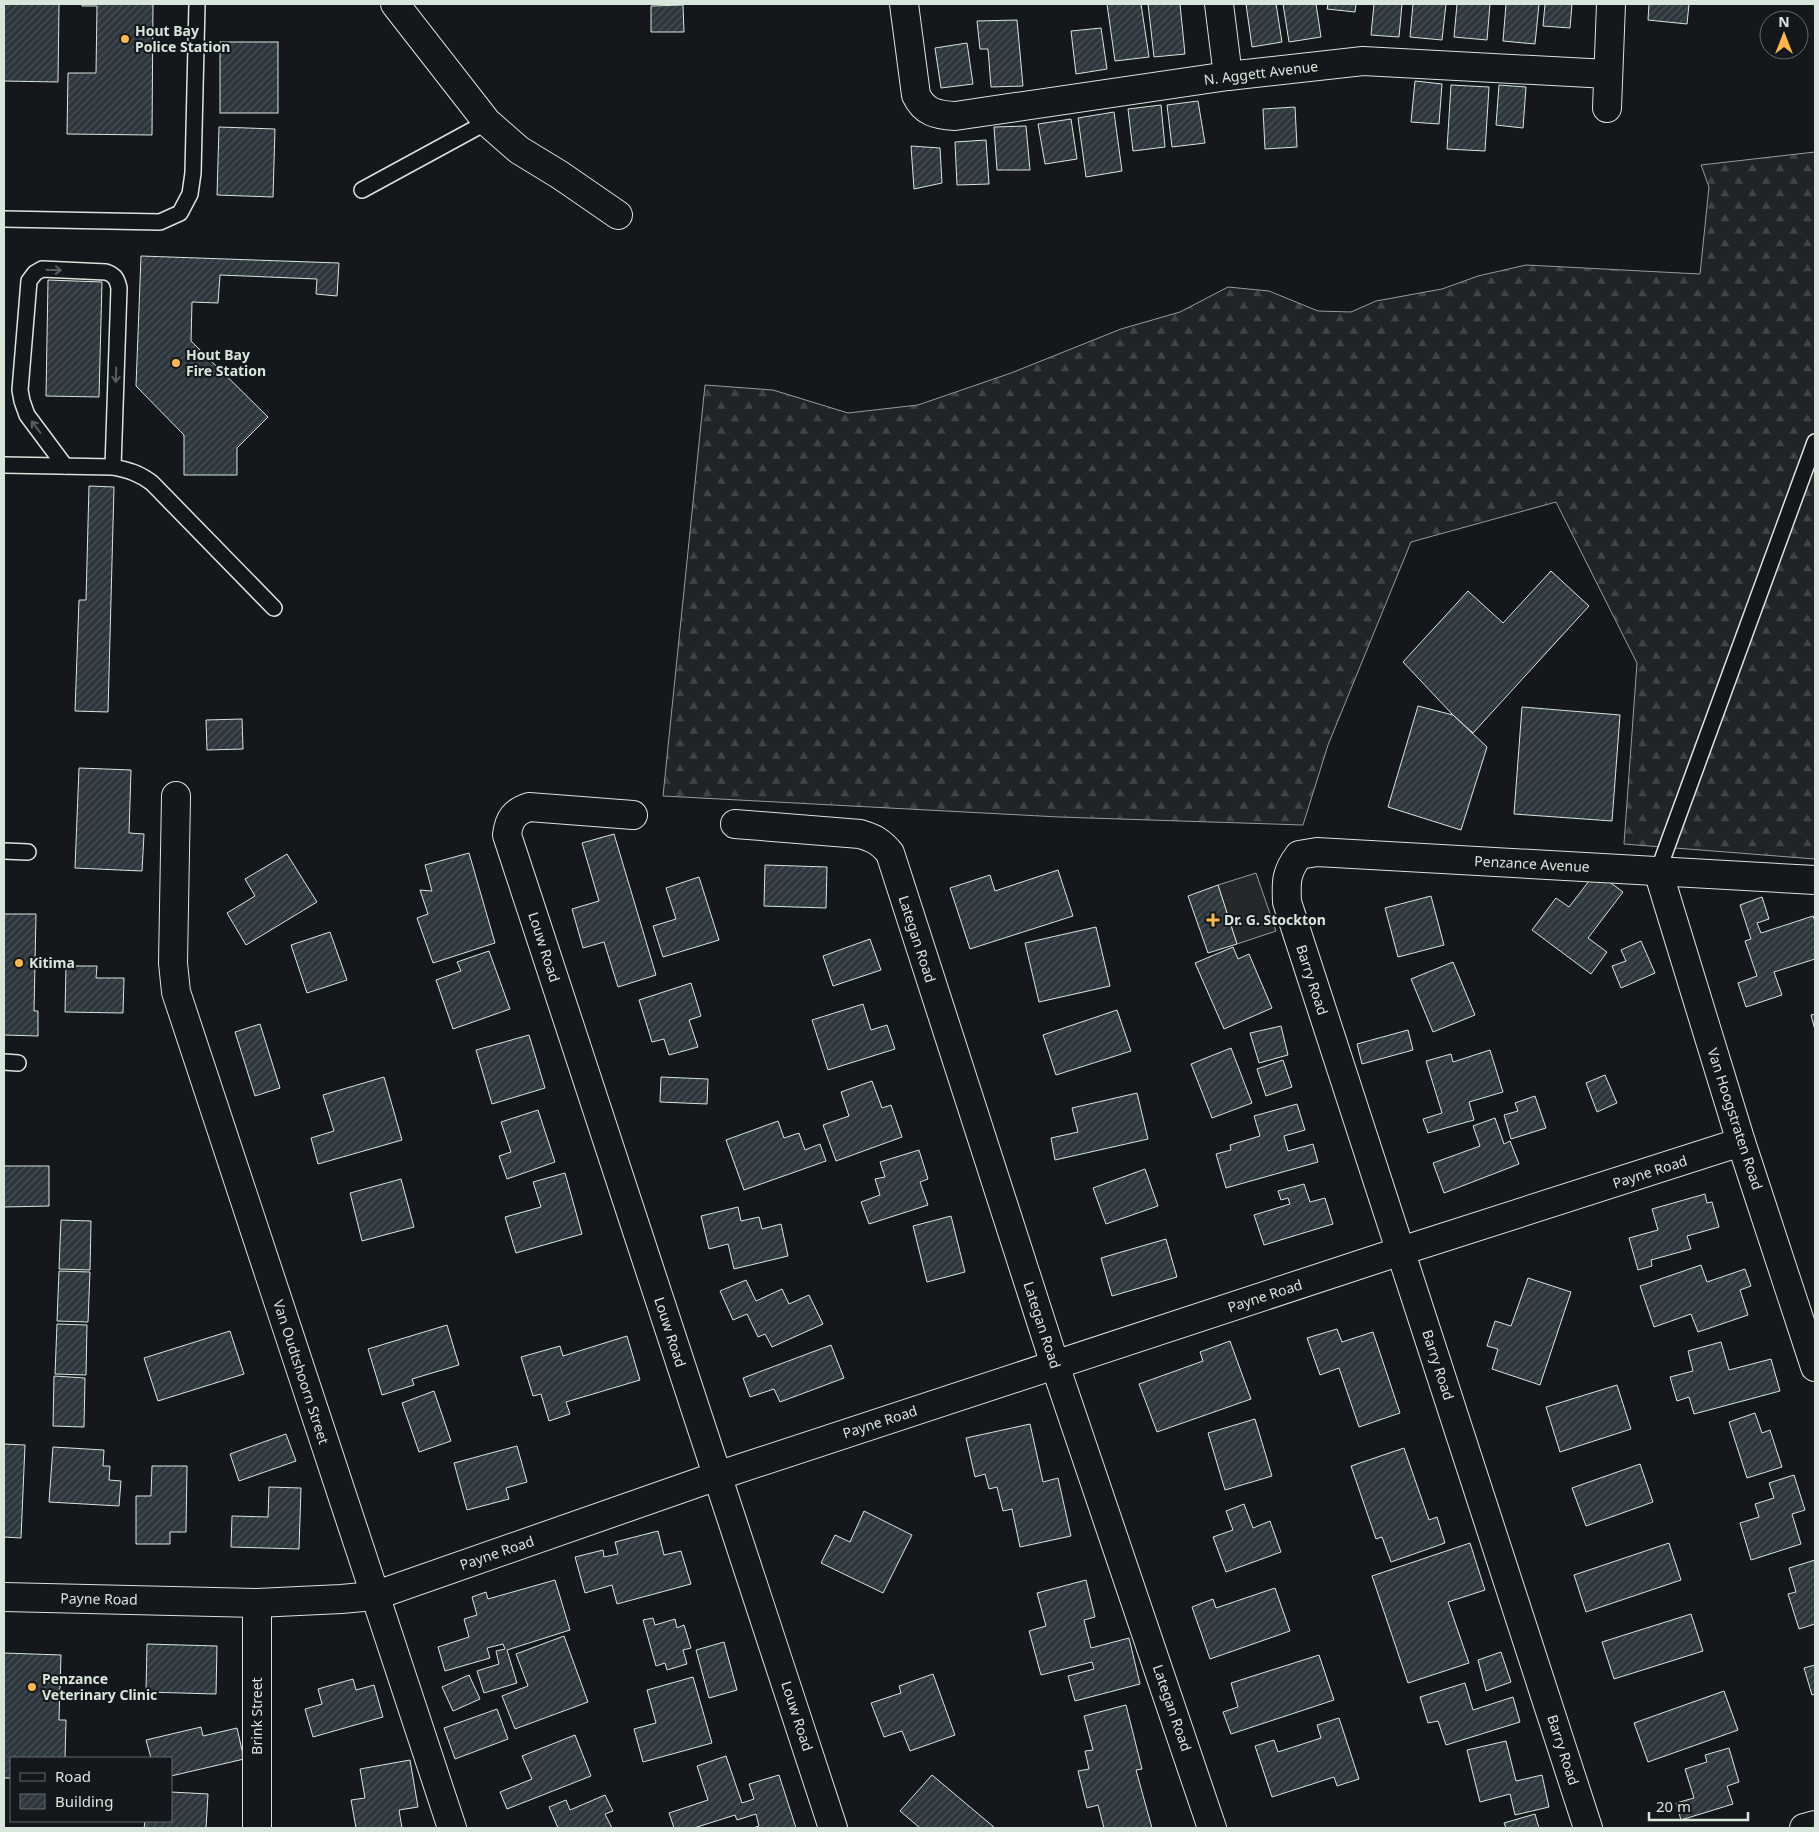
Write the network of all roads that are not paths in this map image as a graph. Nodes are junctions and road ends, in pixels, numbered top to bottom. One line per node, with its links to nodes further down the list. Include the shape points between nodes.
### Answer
1 (197, 4): 12 (lane, via 193,173 190,194 180,213 160,222)
2 (395, 4): 9 (street)
3 (904, 4): 7 (street, N. Aggett Avenue, via 916,95 929,111 939,115 955,116)
4 (1219, 4): 7 (street)
5 (1611, 4): 6 (street)
6 (1608, 74): 7 (street, N. Aggett Avenue, via 1363,61); 8 (street)
7 (1228, 76)
8 (1607, 108)
9 (487, 122): 10 (lane); 11 (street, via 519,150)
10 (362, 190)
11 (618, 215)
12 (4, 219)
13 (1815, 442): 23 (lane)
14 (4, 465): 15 (lane)
15 (65, 466): 16 (lane); 16 (lane, one-way to 16, via 27,415 20,390 29,281 42,269 106,272 117,280)
16 (113, 467): 17 (lane, via 130,470 152,483)
17 (274, 608)
18 (176, 796): 31 (street, Van Oudtshoorn Street, via 173,964 176,992)
19 (633, 815): 30 (street, Louw Road, via 529,807 511,817 507,835)
20 (735, 824): 28 (street, Lategan Road, via 860,834 874,838 890,853)
21 (4, 851): 22 (lane)
22 (28, 852)
23 (1658, 871): 24 (street, Penzance Avenue); 25 (street, Penzance Avenue, via 1317,852 1300,855 1290,867 1286,882); 26 (street, Van Hoogstraten Road)
24 (1815, 880)
25 (1287, 902): 27 (street, Barry Road)
26 (1741, 1142): 27 (street, Payne Road); 29 (street, Van Hoogstraten Road)
27 (1401, 1252): 28 (street, Payne Road); 39 (street, Barry Road)
28 (1055, 1365): 30 (street, Payne Road); 38 (street, Lategan Road)
29 (1815, 1366)
30 (717, 1476): 31 (street, Payne Road); 37 (street, Louw Road)
31 (374, 1596): 33 (street, Payne Road); 36 (street, Van Oudtshoorn Street)
32 (4, 1597): 33 (street, Payne Road)
33 (257, 1603): 35 (street, Brink Street)
34 (1815, 1825): 40 (street)
35 (257, 1828)
36 (452, 1828)
37 (833, 1828)
38 (1212, 1828)
39 (1588, 1828)
40 (1804, 1828)

